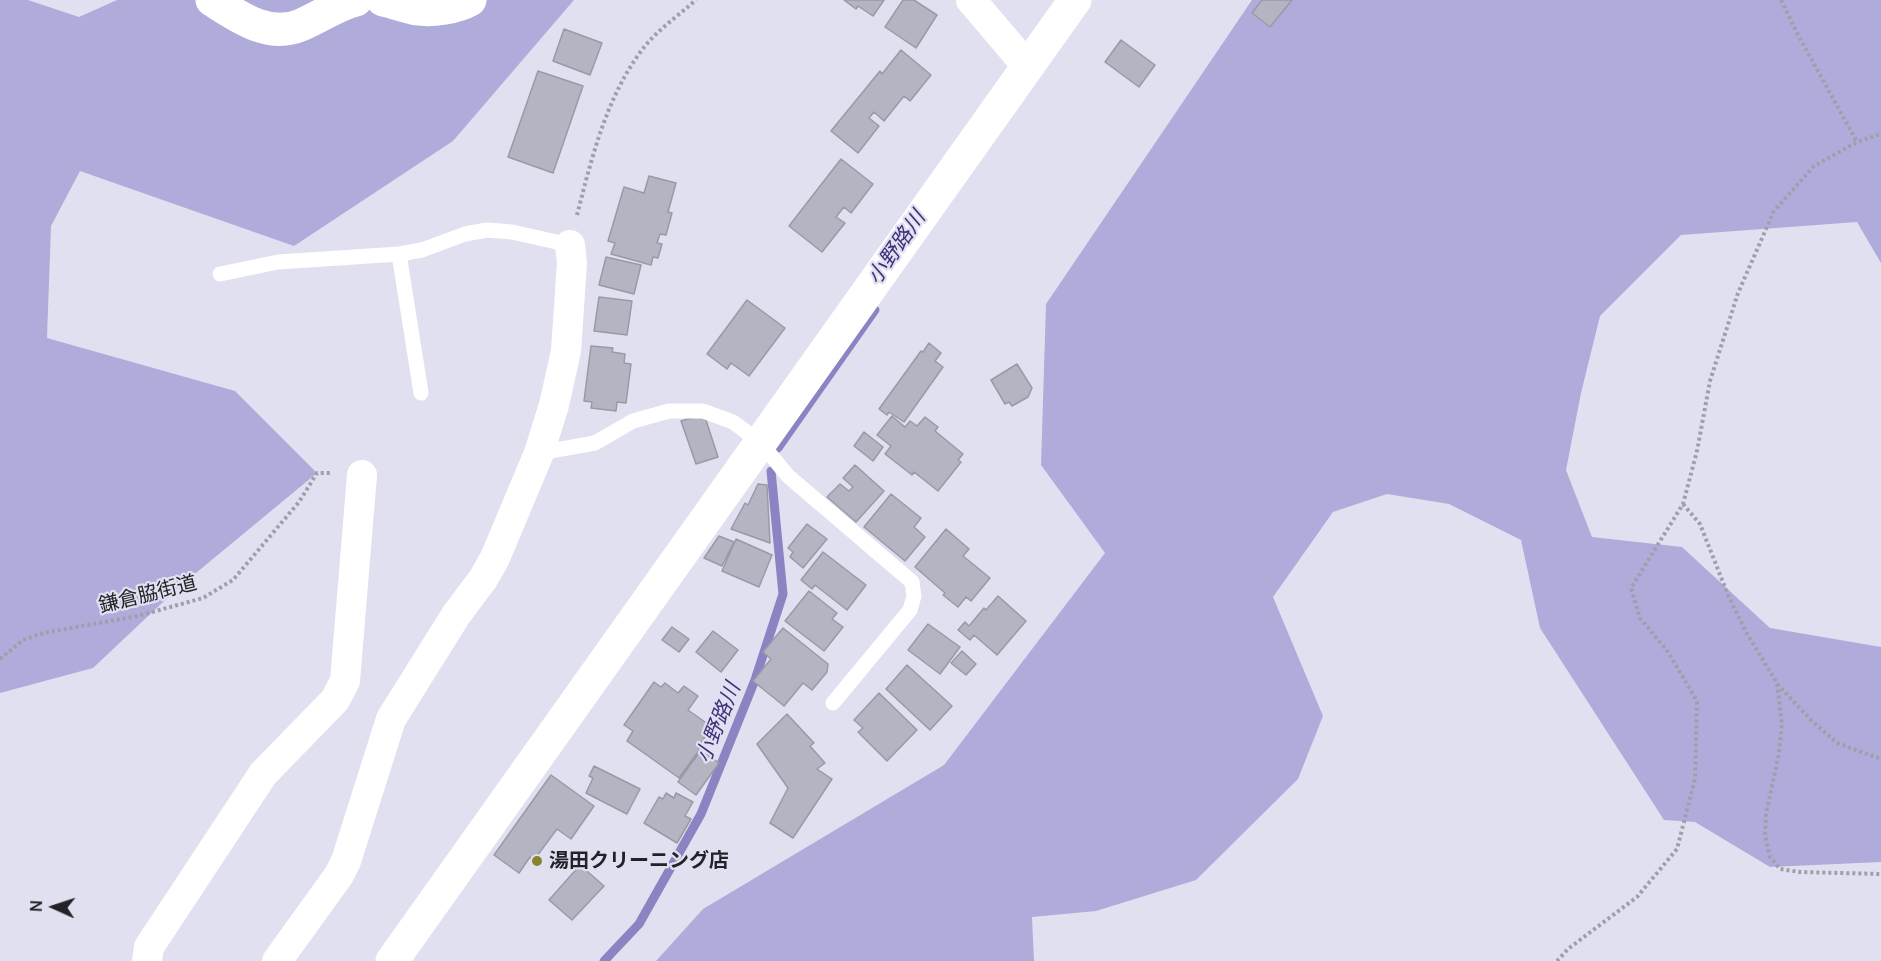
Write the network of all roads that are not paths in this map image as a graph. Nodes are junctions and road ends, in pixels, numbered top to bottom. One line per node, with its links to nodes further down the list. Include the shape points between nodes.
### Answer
1 (212, 0): 2 (street, via 250,23 266,29 288,30)
2 (356, 0)
3 (383, 0): 4 (street, via 432,9)
4 (470, 0)
5 (971, 0): 7 (street)
6 (1075, 0): 7 (street)
7 (1027, 66): 12 (street)
8 (570, 245): 9 (lane, via 488,230); 13 (street, via 566,351)
9 (399, 254): 10 (lane, via 278,262); 11 (lane)
10 (220, 274)
11 (421, 393)
12 (760, 442): 13 (lane, via 733,422 703,411 669,411 633,421 595,443); 15 (lane, via 788,476 912,582 910,610); 18 (street)
13 (539, 453): 17 (street, via 495,558 392,719 339,875)
14 (362, 475): 16 (street, via 345,681 335,700 263,774 149,947)
15 (833, 703)
16 (147, 961)
17 (277, 961)
18 (392, 961)

